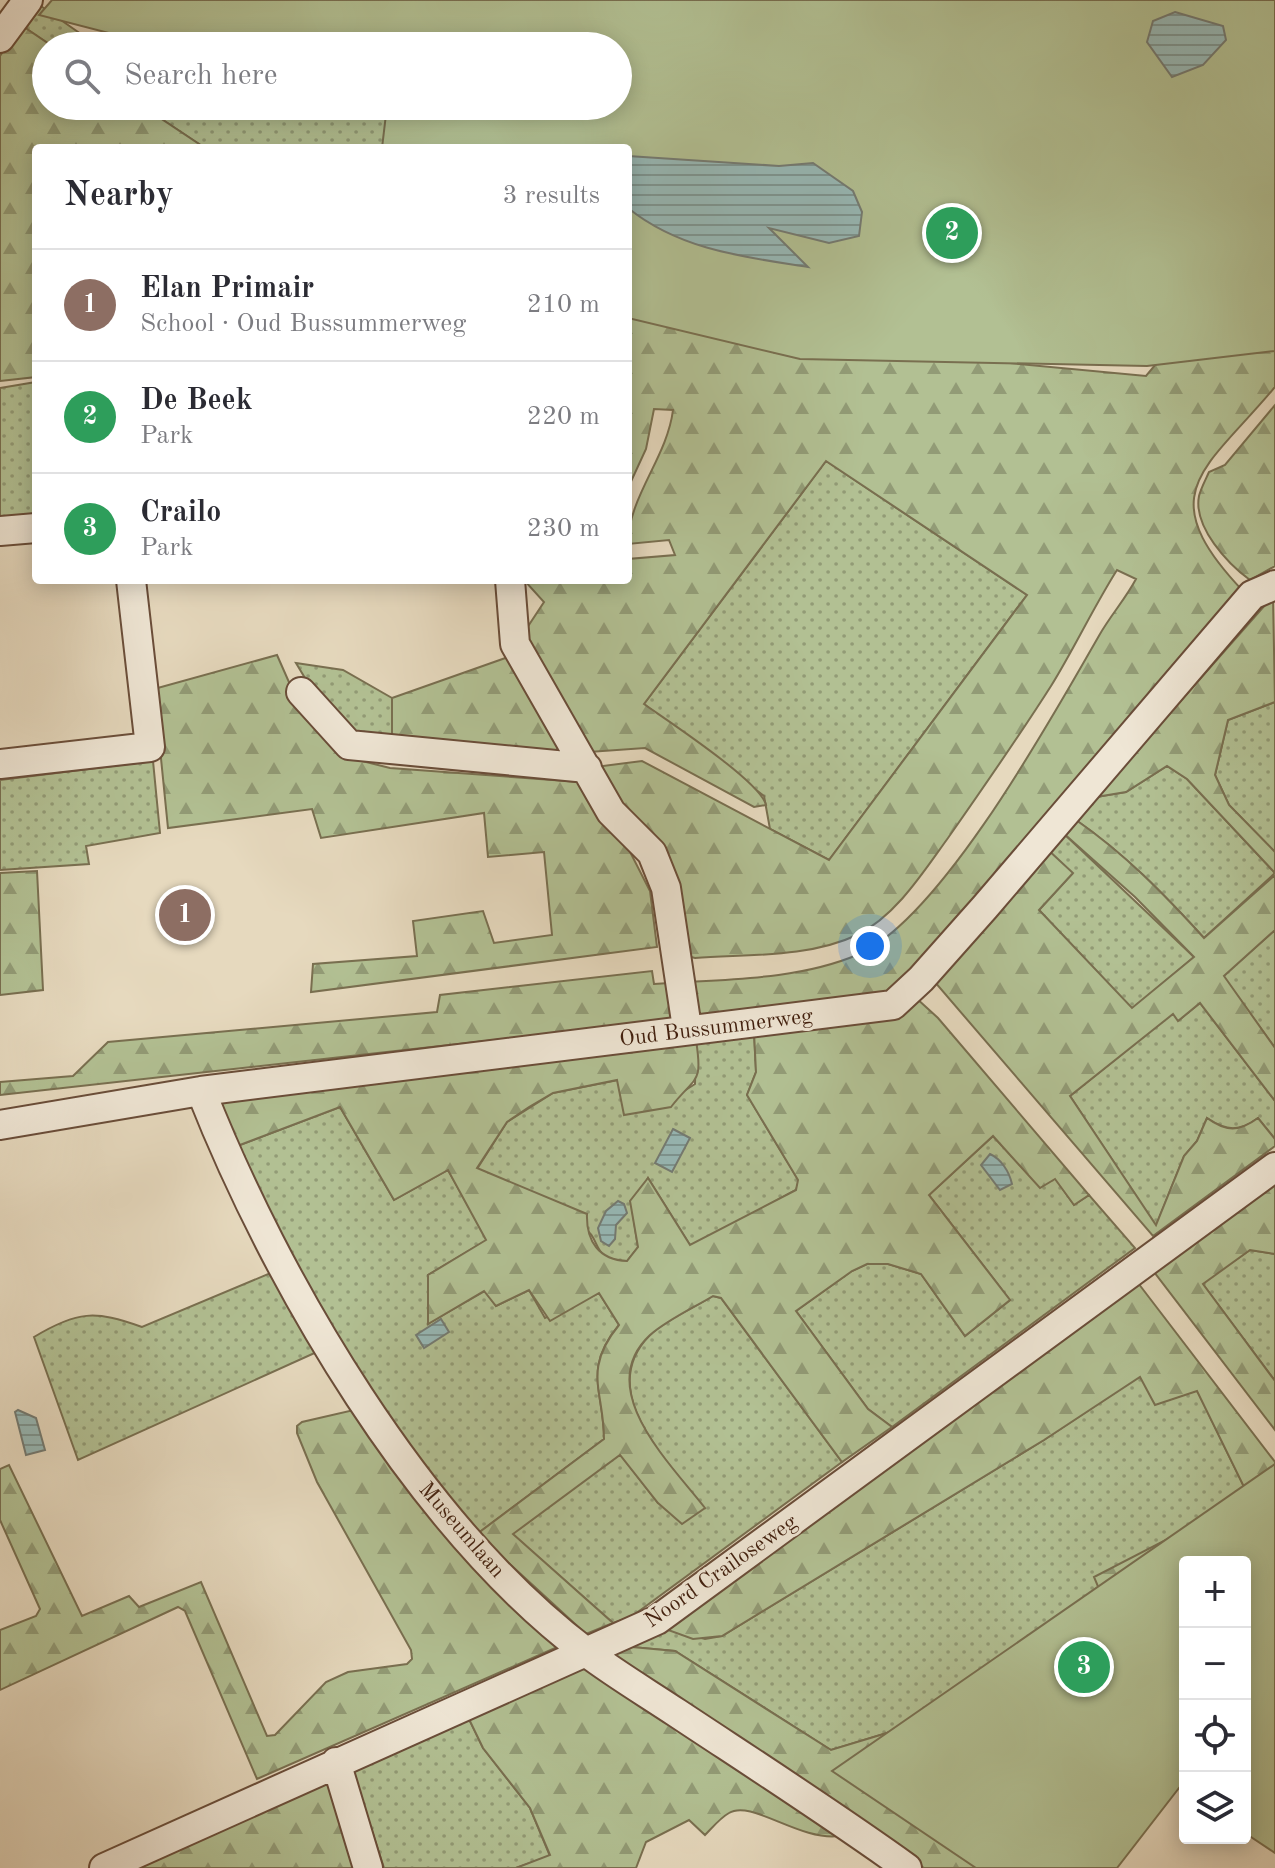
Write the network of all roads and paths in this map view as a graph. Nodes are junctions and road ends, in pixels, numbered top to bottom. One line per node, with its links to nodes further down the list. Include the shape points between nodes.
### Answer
1 (28, 0): 2 (street)
2 (0, 38)
3 (32, 528): 4 (street)
4 (0, 531)
5 (131, 584): 9 (street, via 150,747)
6 (510, 584): 10 (street, via 515,644)
7 (1264, 590): 11 (street, Oud Bussummerweg, via 893,1005)
8 (301, 692): 10 (street, via 349,745)
9 (0, 764)
10 (587, 768): 11 (street, via 611,812 652,853 666,888)
11 (687, 1028): 12 (street, Oud Bussummerweg)
12 (201, 1091): 13 (street, Oud Bussummerweg); 15 (street, Museumlaan, via 309,1317 382,1429 472,1547)
13 (0, 1125)
14 (1275, 1167): 15 (street, Noord Crailoseweg, via 657,1620)
15 (586, 1652): 16 (street, Noord Crailoseweg); 19 (street, Museumlaan)
16 (336, 1762): 17 (street, Noord Crailoseweg); 18 (street)
17 (104, 1868)
18 (368, 1868)
19 (907, 1868)

